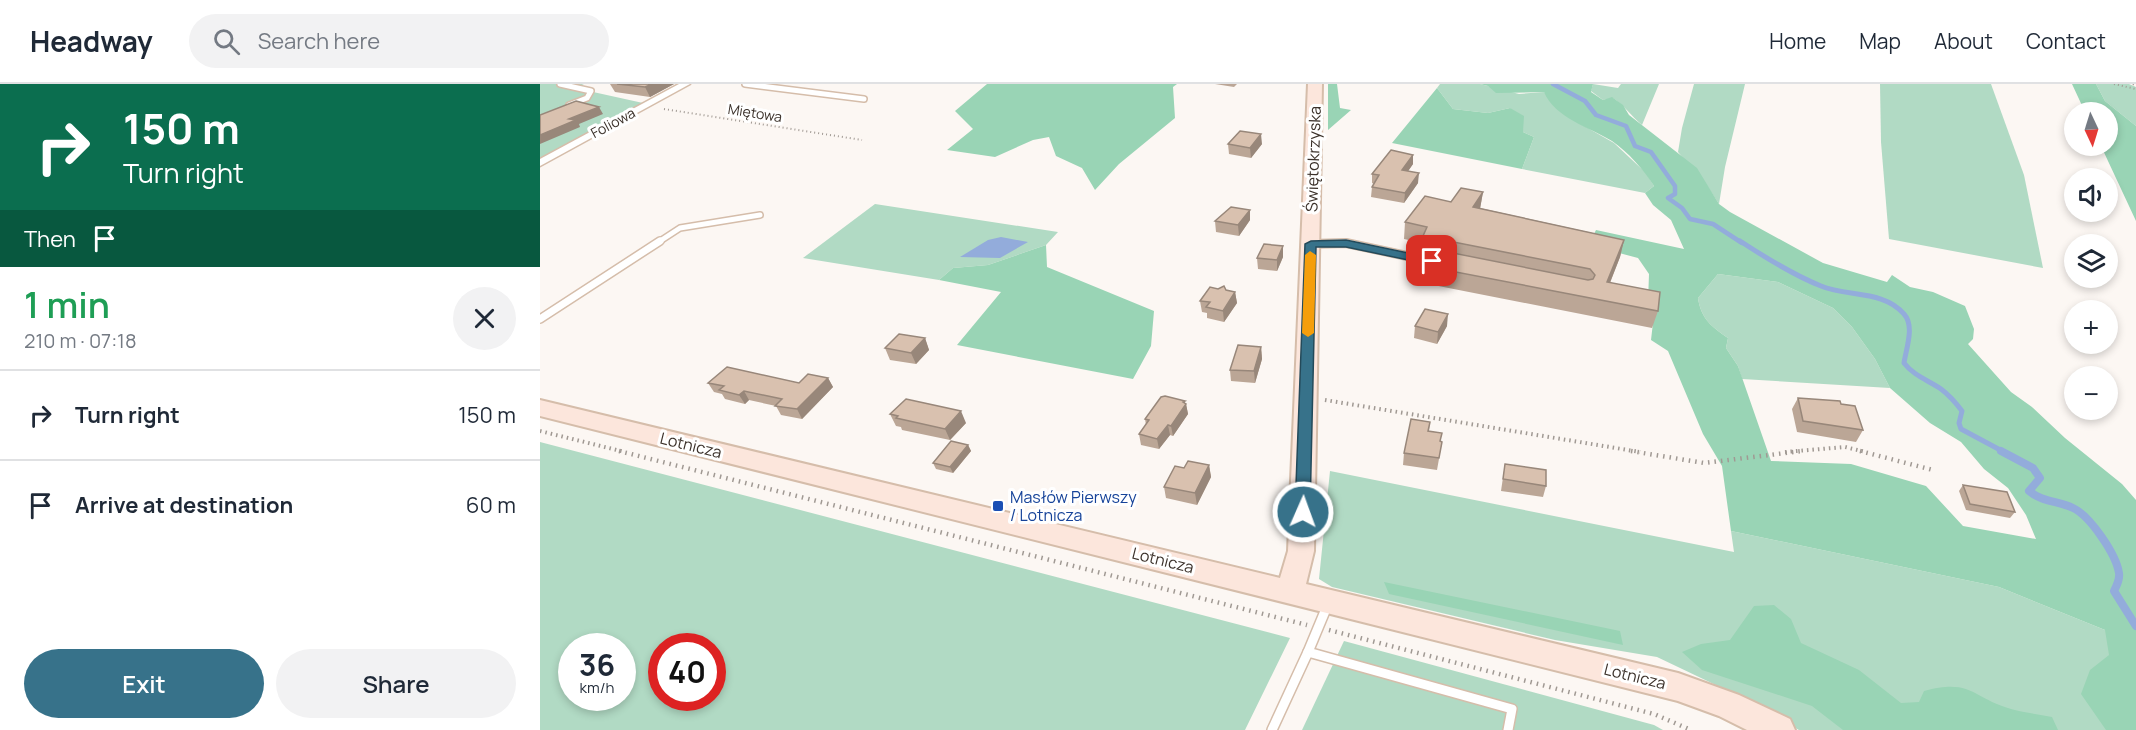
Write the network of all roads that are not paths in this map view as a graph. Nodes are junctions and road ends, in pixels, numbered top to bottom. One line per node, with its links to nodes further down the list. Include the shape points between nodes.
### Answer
1 (560, 84): 8 (lane, via 591,92 587,98)
2 (686, 84): 9 (street, Foliowa)
3 (745, 84): 6 (lane)
4 (784, 84): 6 (lane)
5 (1315, 84): 11 (main road, Świętokrzyska)
6 (770, 87): 7 (lane)
7 (864, 99)
8 (559, 108)
9 (540, 163)
10 (760, 215): 13 (lane, via 680,228)
11 (1311, 244): 12 (lane, via 1346,243); 15 (main road, Świętokrzyska, via 1301,551)
12 (1425, 260)
13 (540, 319)
14 (540, 408): 15 (main road, Lotnicza)
15 (1290, 591): 16 (main road, Lotnicza)
16 (1329, 601): 17 (lane); 20 (main road, Lotnicza, via 1678,687 1728,705)
17 (1308, 652): 18 (lane); 19 (lane, via 1512,709)
18 (1272, 730)
19 (1508, 730)
20 (1779, 730)

